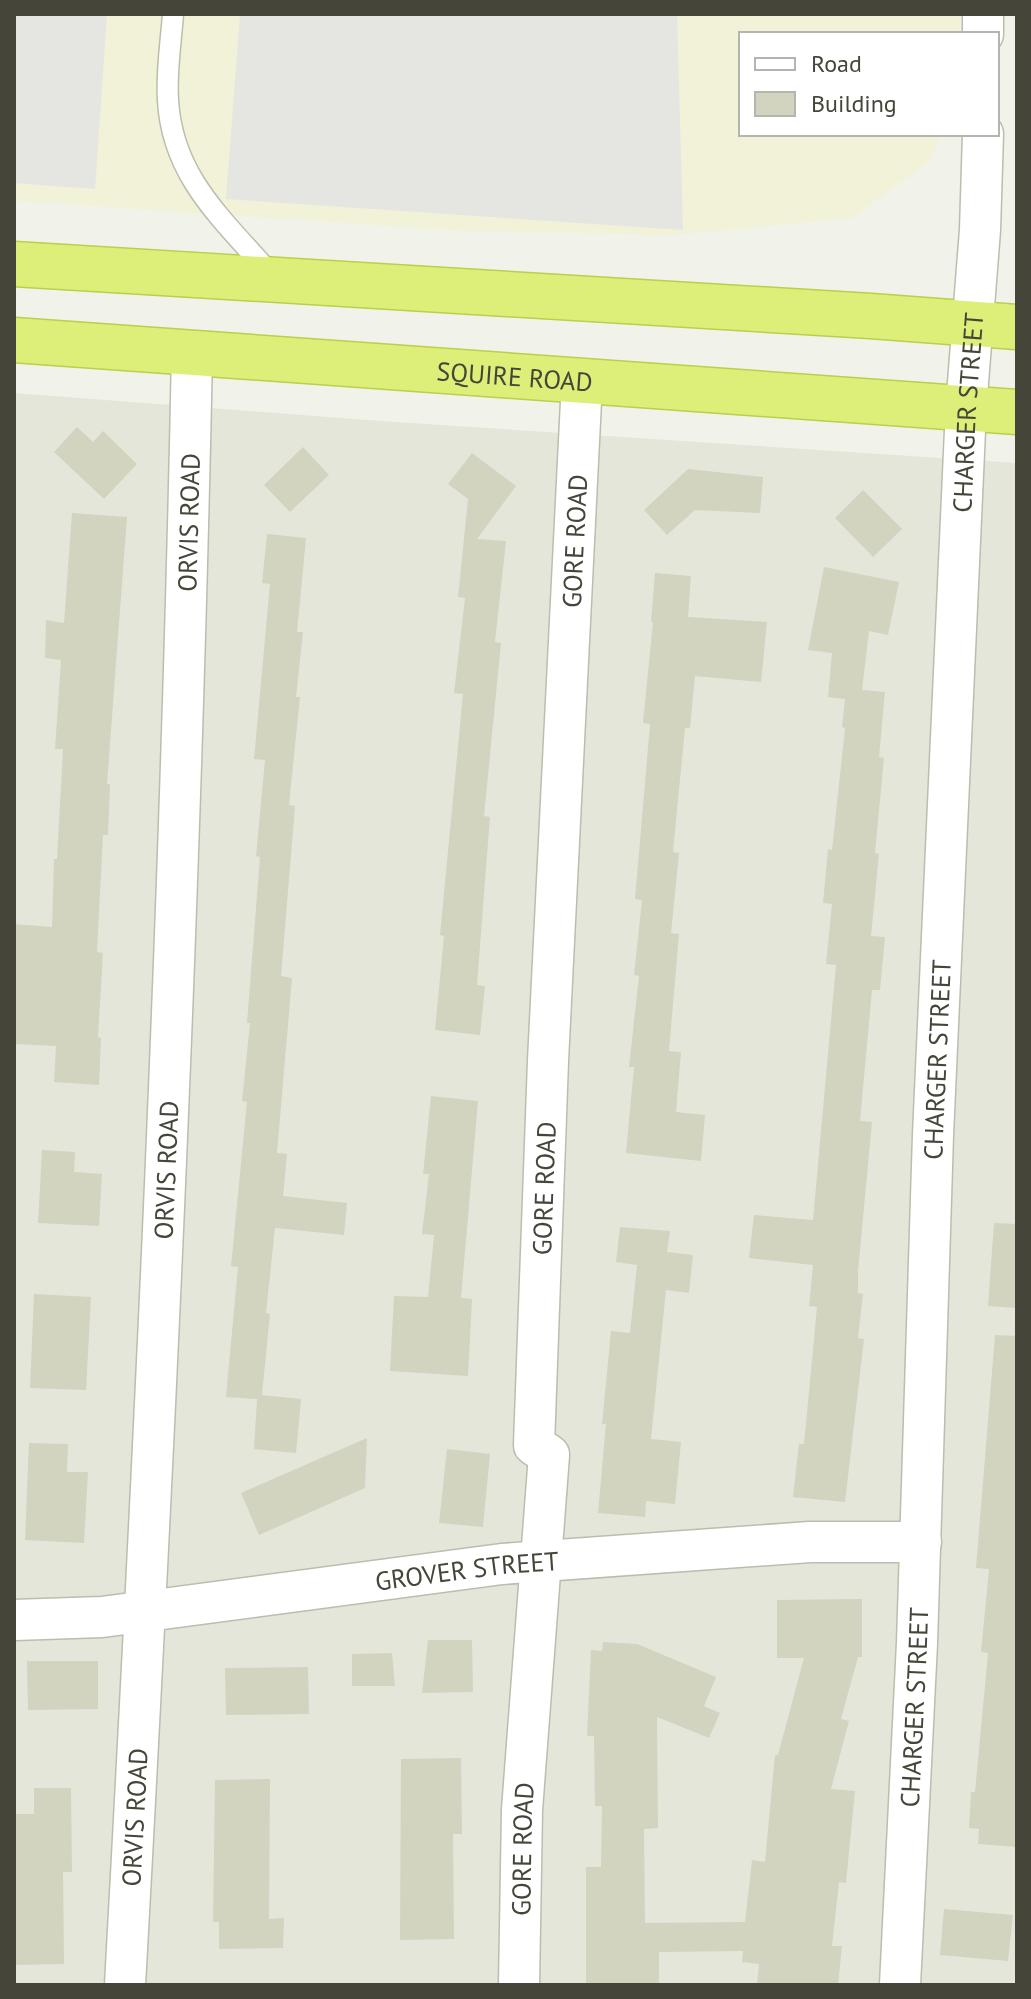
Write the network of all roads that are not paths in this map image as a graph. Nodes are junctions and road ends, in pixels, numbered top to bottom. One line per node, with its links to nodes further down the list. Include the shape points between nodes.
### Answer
1 (173, 14): 4 (lane, via 168,100 179,154 205,201)
2 (983, 136): 5 (street, CHARGER STREET)
3 (14, 264): 4 (highway)
4 (275, 279): 5 (highway)
5 (974, 323): 6 (highway); 10 (street, CHARGER STREET)
6 (1017, 327)
7 (14, 340): 8 (highway, SQUIRE ROAD)
8 (192, 353): 9 (highway, SQUIRE ROAD); 14 (street, ORVIS ROAD, via 175,967)
9 (582, 381): 10 (highway, SQUIRE ROAD); 13 (street, GORE ROAD, via 534,1445 549,1455)
10 (966, 408): 11 (highway, SQUIRE ROAD); 12 (street, CHARGER STREET, via 933,1135)
11 (1017, 412)
12 (921, 1542): 13 (street, GROVER STREET, via 810,1542); 18 (street, CHARGER STREET)
13 (541, 1561): 14 (street, GROVER STREET); 17 (street, GORE ROAD, via 522,1810)
14 (145, 1611): 15 (street, GROVER STREET); 16 (street, ORVIS ROAD)
15 (14, 1620)
16 (125, 1985)
17 (519, 1985)
18 (900, 1985)

